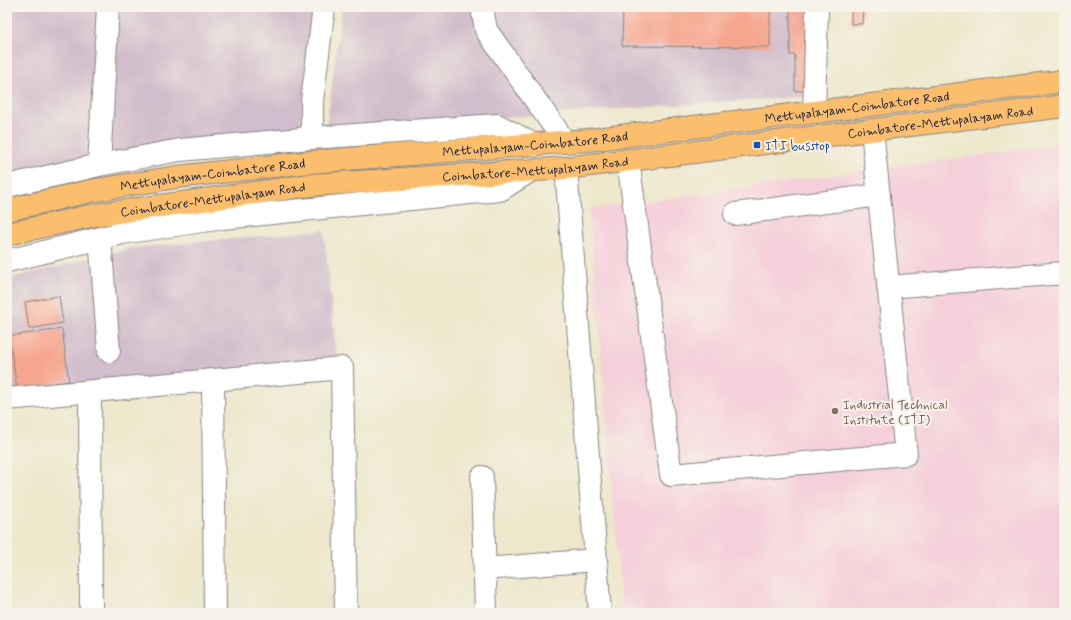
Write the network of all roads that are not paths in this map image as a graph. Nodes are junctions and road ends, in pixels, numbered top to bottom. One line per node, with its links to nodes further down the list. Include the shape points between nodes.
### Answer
1 (108, 7): 13 (street)
2 (324, 7): 9 (street, via 312,101)
3 (482, 7): 10 (street, via 486,30)
4 (817, 7): 7 (street)
5 (1064, 81): 7 (highway, Mettupalayam-Coimbatore Road)
6 (1064, 106): 8 (highway, Coimbatore-Mettupalayam Road)
7 (814, 112): 10 (highway, Mettupalayam-Coimbatore Road)
8 (872, 130): 12 (highway, Coimbatore-Mettupalayam Road); 17 (street)
9 (312, 138): 11 (street, via 497,125); 13 (street, via 180,150)
10 (565, 142): 11 (highway, Mettupalayam-Coimbatore Road)
11 (535, 145): 18 (highway, Mettupalayam-Coimbatore Road, via 309,162 177,177)
12 (628, 160): 14 (highway, Coimbatore-Mettupalayam Road); 24 (street, via 671,475 906,454)
13 (99, 165): 16 (street)
14 (566, 168): 15 (highway, Coimbatore-Mettupalayam Road); 30 (street)
15 (530, 171): 20 (highway, Coimbatore-Mettupalayam Road, via 311,185 95,215); 21 (street, via 500,190 223,218)
16 (7, 186)
17 (879, 196): 19 (street); 24 (street)
18 (16, 208)
19 (735, 214)
20 (7, 234)
21 (100, 238): 22 (street); 25 (street)
22 (7, 261)
23 (1064, 272): 24 (street)
24 (888, 287)
25 (109, 352)
26 (213, 380): 27 (street); 33 (street); 34 (street, via 342,368)
27 (90, 392): 28 (street); 32 (street)
28 (7, 398)
29 (482, 477): 31 (street)
30 (596, 560): 31 (street); 36 (street)
31 (485, 569): 35 (street)
32 (91, 613)
33 (215, 613)
34 (346, 613)
35 (486, 613)
36 (600, 613)

